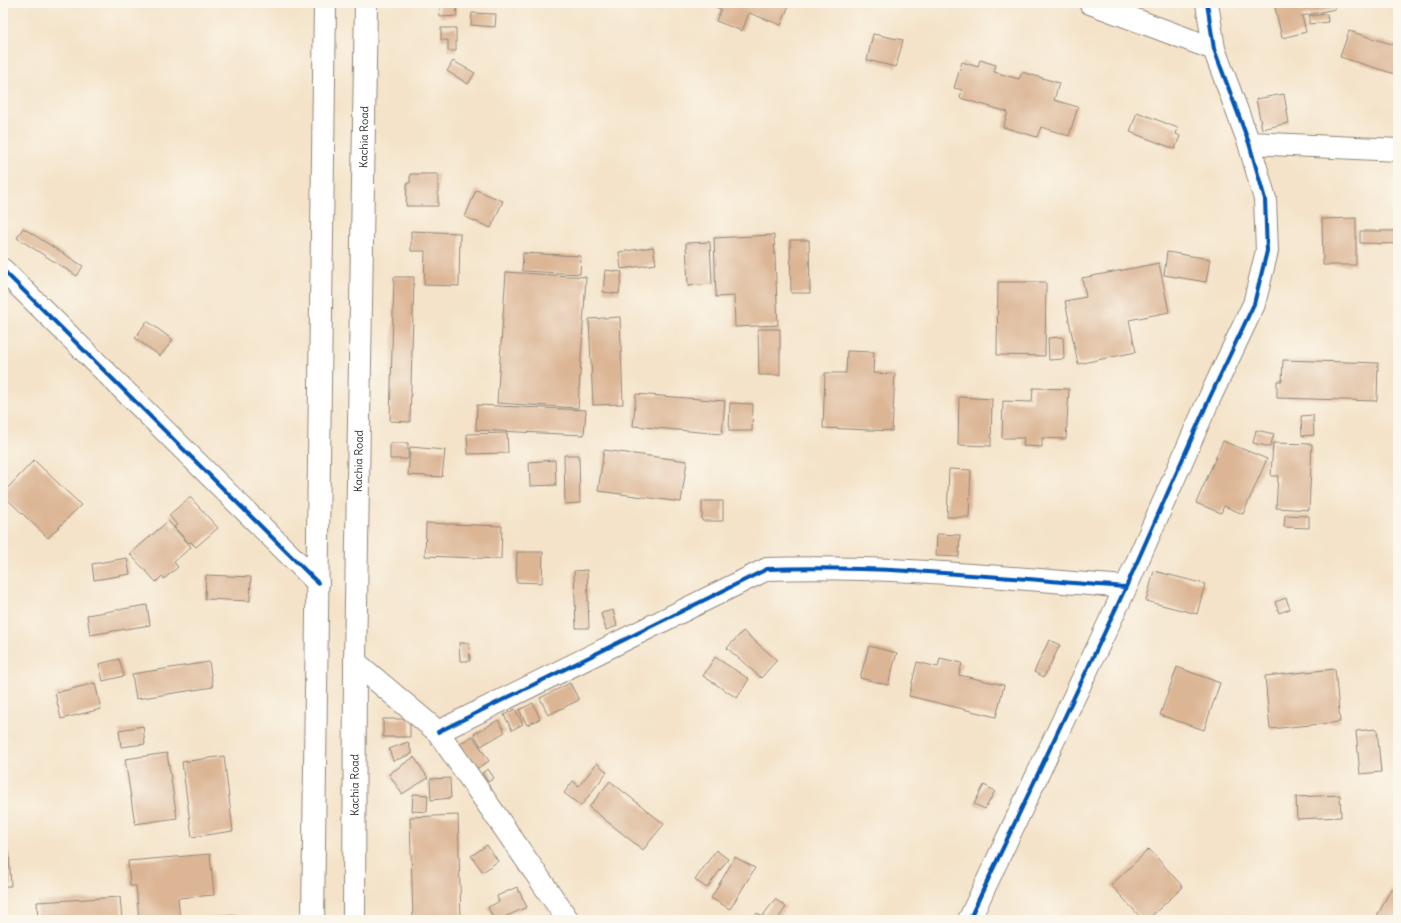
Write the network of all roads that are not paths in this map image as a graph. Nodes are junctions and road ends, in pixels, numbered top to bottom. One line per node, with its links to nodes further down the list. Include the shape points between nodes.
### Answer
1 (325, 3): 9 (street)
2 (366, 3): 11 (street, Kachia Road)
3 (1090, 3): 5 (street)
4 (1207, 3): 5 (street)
5 (1214, 49): 6 (street)
6 (1249, 143): 7 (street); 10 (street, via 1265,199 1267,251 1254,304)
7 (1398, 150)
8 (3, 270): 9 (street)
9 (318, 583): 13 (street)
10 (1126, 587): 12 (street, via 926,572 820,567 767,569); 16 (street)
11 (355, 662): 12 (street); 14 (street, Kachia Road)
12 (438, 732): 15 (street)
13 (313, 920)
14 (354, 920)
15 (568, 920)
16 (969, 920)

